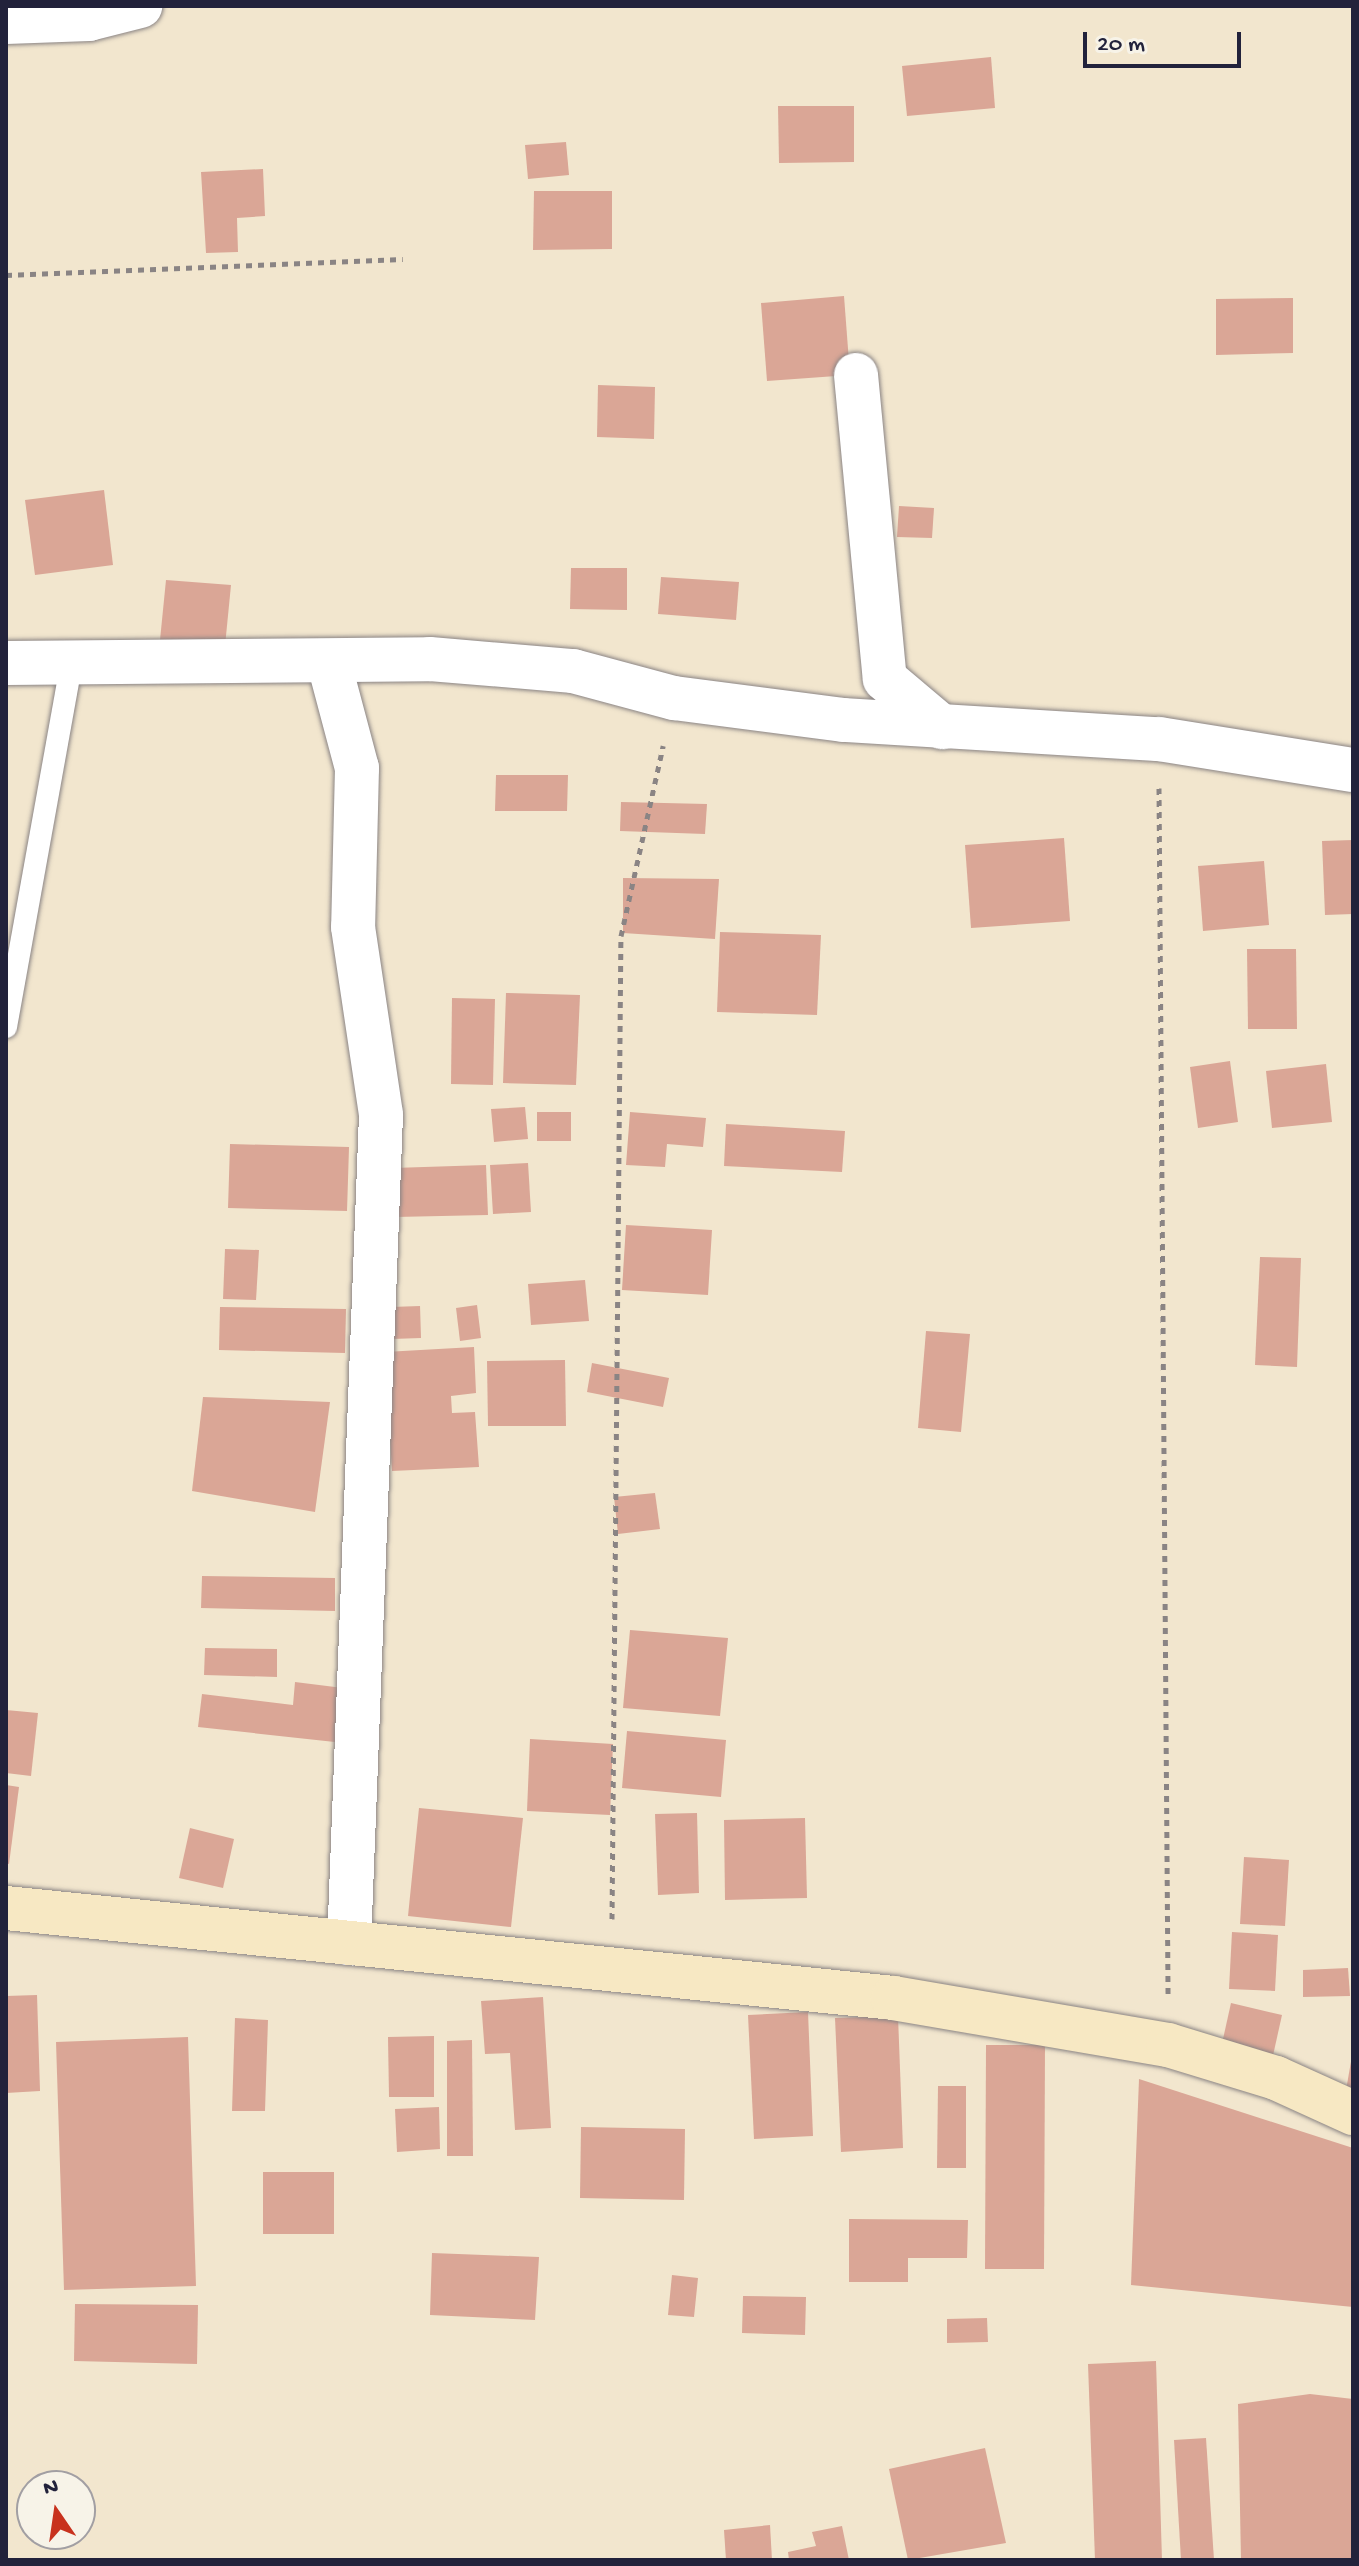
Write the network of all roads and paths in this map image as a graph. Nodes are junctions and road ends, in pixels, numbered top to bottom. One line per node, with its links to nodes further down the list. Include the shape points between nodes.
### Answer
1 (140, 6): 2 (street, via 89,19)
2 (6, 22)
3 (403, 259): 4 (path)
4 (6, 275)
5 (856, 375): 10 (street, via 885,679)
6 (72, 660): 7 (street); 8 (street); 13 (lane)
7 (6, 663)
8 (329, 663): 9 (street, via 430,659 573,671); 15 (street, via 357,768 353,927 381,1115)
9 (674, 698): 10 (street); 16 (path, via 621,936)
10 (942, 727): 11 (street)
11 (1159, 739): 12 (street); 17 (path)
12 (1353, 770)
13 (6, 1027)
14 (6, 1908): 15 (main road)
15 (349, 1943): 16 (main road)
16 (612, 1975): 17 (main road, via 893,1998)
17 (1168, 2045): 18 (main road, via 1276,2078)
18 (1353, 2113)

